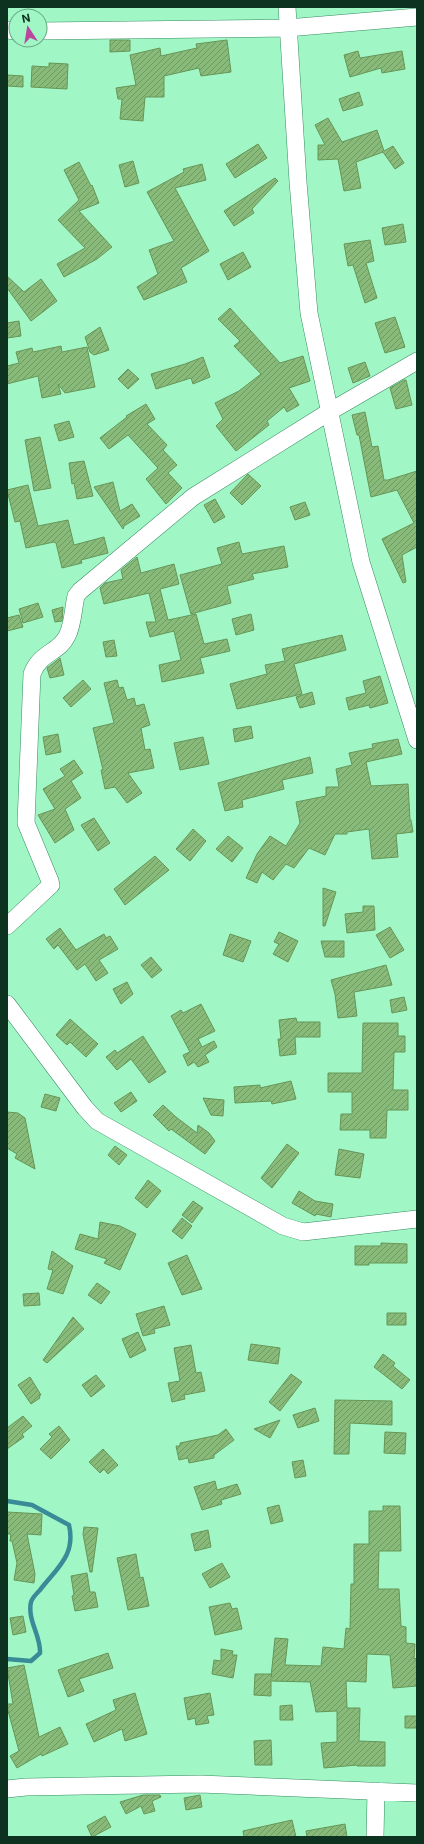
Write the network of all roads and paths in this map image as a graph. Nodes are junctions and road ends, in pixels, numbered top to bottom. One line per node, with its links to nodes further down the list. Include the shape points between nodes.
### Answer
1 (287, 7): 3 (street)
2 (417, 17): 3 (street)
3 (287, 28): 4 (street); 6 (street, via 309,313)
4 (48, 31)
5 (417, 361): 6 (street)
6 (329, 412): 7 (street, via 361,562); 8 (street, via 193,497 76,596 68,635 36,663 32,674 26,823 51,885)
7 (417, 740)
8 (7, 926)
9 (7, 1004): 10 (street, via 84,1108 97,1121 283,1226 303,1232)
10 (417, 1219)
11 (7, 1789): 12 (street, via 200,1784)
12 (376, 1791): 13 (street); 14 (street)
13 (417, 1793)
14 (375, 1837)

